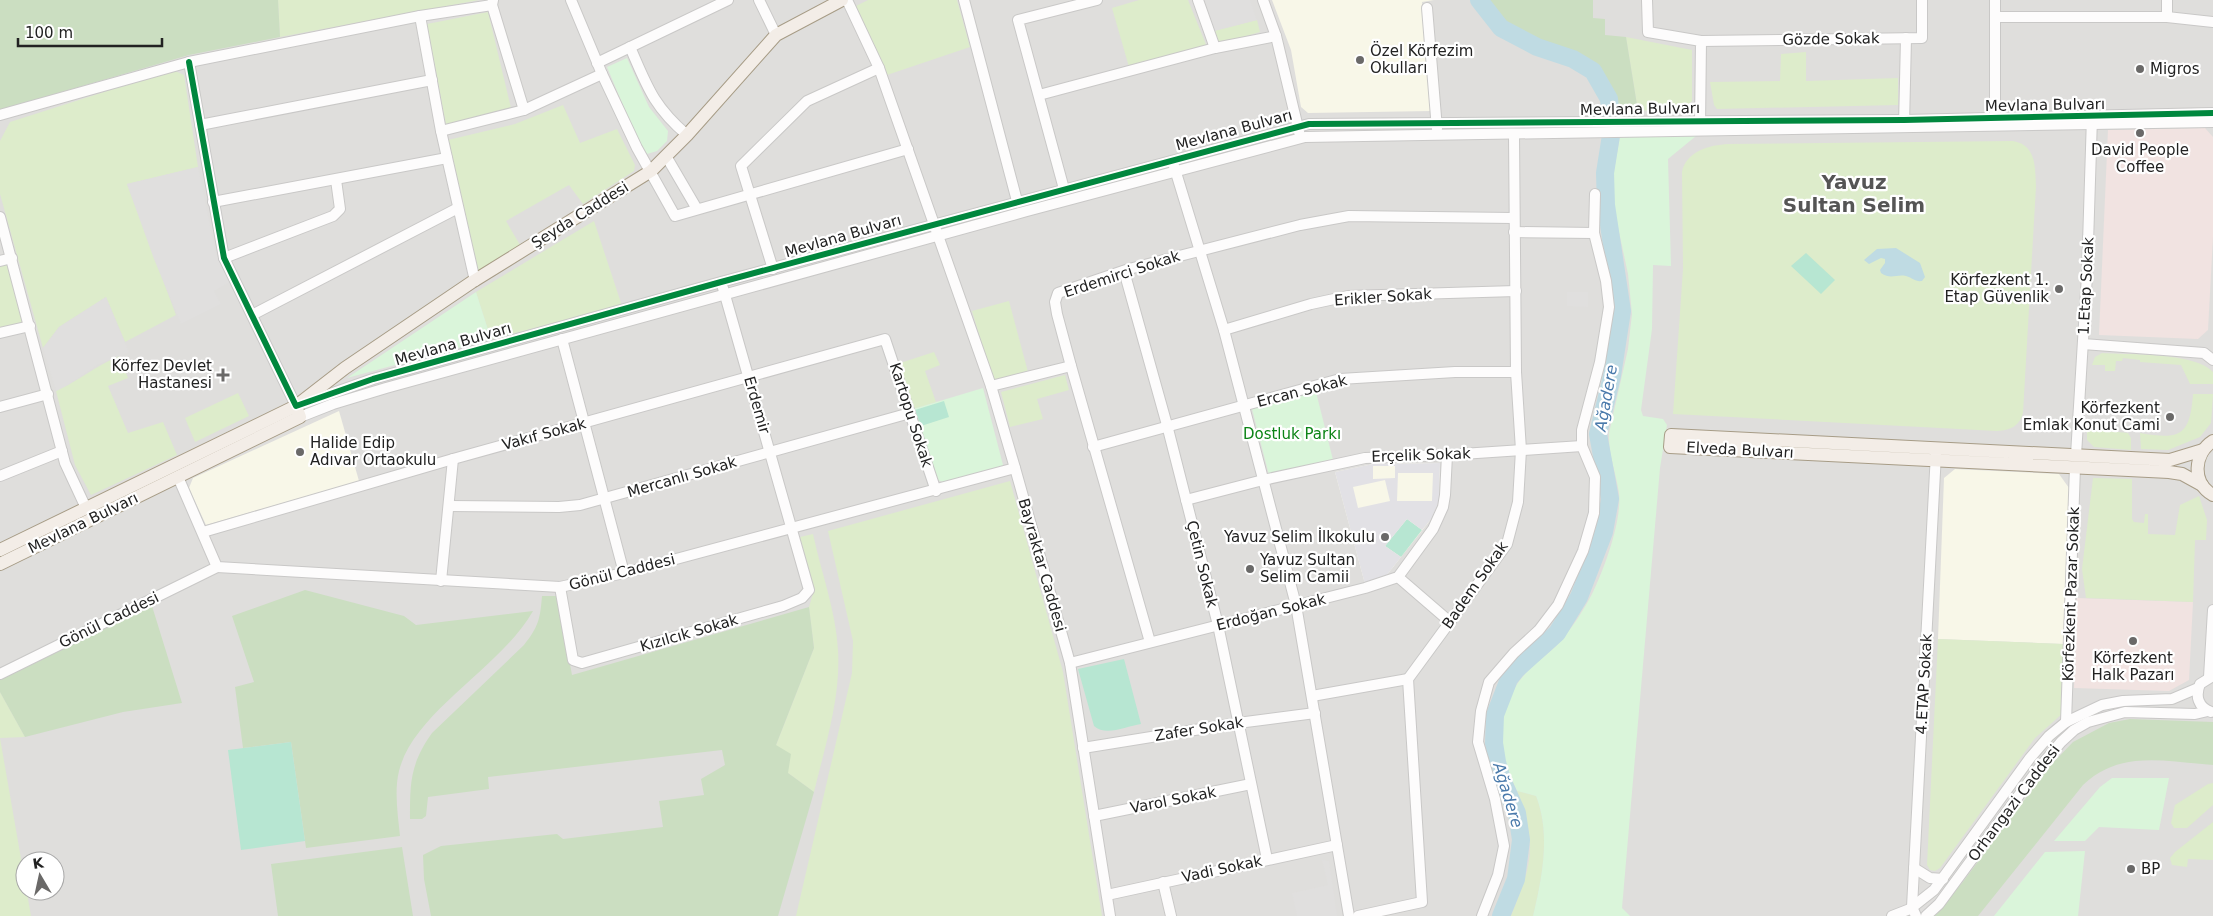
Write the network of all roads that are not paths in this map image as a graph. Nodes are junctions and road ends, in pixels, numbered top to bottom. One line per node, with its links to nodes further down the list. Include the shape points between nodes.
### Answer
1 (572, 0): 27 (street)
2 (728, 0): 24 (street)
3 (759, 0): 20 (street)
4 (842, 0): 20 (main road, Şeyda Caddesi)
5 (847, 0): 28 (street, Bayraktar Caddesi)
6 (964, 0): 61 (street)
7 (1097, 0): 31 (street, via 1018,20)
8 (1198, 0): 25 (street)
9 (1262, 0): 21 (street)
10 (1647, 0): 23 (street, Gözde Sokak, via 1648,32)
11 (1922, 0): 22 (street, Gözde Sokak, via 1922,38)
12 (1995, 0): 17 (street)
13 (2167, 0): 18 (street)
14 (492, 2): 16 (street); 32 (street)
15 (1427, 8): 39 (street)
16 (420, 16): 26 (street); 30 (street)
17 (1996, 17): 18 (street); 36 (street)
18 (2167, 17): 19 (street)
19 (2213, 22)
20 (776, 35): 48 (main road, Şeyda Caddesi)
21 (1276, 36): 25 (street); 42 (street)
22 (1906, 38): 23 (street, Gözde Sokak); 40 (street)
23 (1701, 41): 43 (street)
24 (630, 47): 27 (street); 48 (street, via 655,102)
25 (1216, 48): 31 (street)
26 (189, 62): 34 (street); 41 (street)
27 (598, 63): 29 (street)
28 (879, 68): 51 (street, Bayraktar Caddesi); 59 (street, via 799,107 741,166)
29 (602, 74): 32 (street); 55 (street)
30 (432, 80): 41 (street); 46 (street)
31 (1039, 94): 58 (street)
32 (524, 110): 46 (street)
33 (2213, 113): 35 (street, Mevlana Bulvarı)
34 (0, 116)
35 (2091, 120): 36 (street, Mevlana Bulvarı); 37 (street, Mevlana Bulvarı); 87 (street, 1.Etap Sokak)
36 (1995, 122): 40 (street, Mevlana Bulvarı)
37 (2185, 122): 38 (street, Mevlana Bulvarı); 44 (street)
38 (2213, 122)
39 (1436, 123): 42 (street, Mevlana Bulvarı); 45 (street, Mevlana Bulvarı); 49 (street)
40 (1904, 124): 43 (street, Mevlana Bulvarı)
41 (200, 125): 62 (street)
42 (1297, 126): 50 (street); 54 (street, Mevlana Bulvarı)
43 (1700, 126): 45 (street, Mevlana Bulvarı, via 1640,132); 45 (street, Mevlana Bulvarı, via 1640,121)
44 (2213, 127)
45 (1589, 128): 47 (street, Mevlana Bulvarı)
46 (441, 131): 53 (street)
47 (1514, 134): 49 (street, Mevlana Bulvarı); 66 (street, Badem Sokak)
48 (687, 135): 52 (main road, Şeyda Caddesi)
49 (1437, 135): 50 (street, Mevlana Bulvarı)
50 (1300, 138): 56 (street, Mevlana Bulvarı)
51 (908, 149): 59 (street); 67 (street, Bayraktar Caddesi)
52 (666, 156): 55 (main road, Şeyda Caddesi); 64 (street)
53 (447, 158): 57 (street); 63 (street)
54 (1173, 160): 56 (street); 58 (street, Mevlana Bulvarı)
55 (651, 171): 64 (street, via 675,216); 77 (main road, Şeyda Caddesi)
56 (1176, 171): 70 (street, Mevlana Bulvarı); 71 (street)
57 (336, 180): 62 (street); 73 (street, via 340,209 333,216)
58 (1064, 189): 61 (street, Mevlana Bulvarı)
59 (749, 194): 64 (street); 75 (street)
60 (1595, 194): 69 (street)
61 (1016, 201): 67 (street, Mevlana Bulvarı)
62 (213, 202): 73 (street)
63 (458, 208): 77 (street); 81 (street)
64 (697, 209)
65 (0, 217): 72 (street)
66 (1513, 218): 68 (street, Badem Sokak); 71 (street, Erdemirci Sokak, via 1349,216)
67 (934, 224): 70 (street, Bayraktar Caddesi); 75 (street, Mevlana Bulvarı)
68 (1514, 232): 69 (street); 79 (street, Badem Sokak)
69 (1594, 233): 102 (street, via 1609,307 1598,374 1584,420)
70 (939, 235): 80 (street, Mevlana Bulvarı); 93 (street, Bayraktar Caddesi)
71 (1200, 250): 76 (street, Erdemirci Sokak); 83 (street)
72 (12, 258): 74 (street); 82 (street)
73 (224, 258): 81 (street)
74 (0, 261)
75 (773, 269): 78 (street, Mevlana Bulvarı)
76 (1124, 271): 90 (street, Erdemirci Sokak, via 1058,293 1055,302 1057,314); 100 (street, Çetin Sokak)
77 (474, 281): 97 (main road, Şeyda Caddesi, via 345,368)
78 (721, 282): 80 (street, Erdemir); 97 (street, Mevlana Bulvarı, via 373,379)
79 (1516, 291): 83 (street, Erikler Sokak, via 1348,296); 91 (street, Badem Sokak)
80 (725, 294): 85 (street, Mevlana Bulvarı); 92 (street, Erdemir)
81 (252, 314): 97 (street)
82 (30, 326): 84 (street); 94 (street)
83 (1224, 330): 95 (street)
84 (0, 333)
85 (562, 339): 97 (street, Mevlana Bulvarı); 99 (street)
86 (886, 339): 92 (street, Vakıf Sokak); 98 (street, Kartopu Sokak)
87 (2083, 344): 88 (street); 111 (street, 1.Etap Sokak)
88 (2208, 351): 89 (street)
89 (2213, 360)
90 (1071, 366): 93 (street); 103 (street, Erdemirci Sokak)
91 (1516, 372): 95 (street, Ercan Sokak, via 1444,372 1340,379); 104 (street, Badem Sokak)
92 (749, 378): 99 (street, Vakıf Sokak); 107 (street, Erdemir)
93 (991, 386): 112 (street, Bayraktar Caddesi)
94 (48, 394): 96 (street); 106 (street)
95 (1245, 405): 100 (street, Ercan Sokak); 115 (street)
96 (0, 407)
97 (298, 412): 114 (main road, Mevlana Bulvarı); 122 (main road, Mevlana Bulvarı)
98 (910, 413): 107 (street, Mercanlı Sokak); 117 (street, Kartopu Sokak)
99 (585, 423): 110 (street, Vakıf Sokak); 119 (street)
100 (1167, 425): 103 (street, Ercan Sokak); 120 (street, Çetin Sokak)
101 (2213, 440): 105 (main road)
102 (1582, 446): 104 (street, Erçelik Sokak); 161 (street, via 1595,477 1594,514 1583,551 1558,606 1489,682 1481,710 1478,742 1495,799 1504,846 1498,875)
103 (1094, 447): 136 (street, Erdemirci Sokak)
104 (1521, 450): 109 (street, Erçelik Sokak); 134 (street, Badem Sokak, via 1518,502 1507,544)
105 (2203, 450): 111 (main road, Elveda Bulvarı, via 2170,460); 116 (main road, via 2197,464)
106 (62, 451): 113 (street); 122 (street, via 68,473)
107 (770, 452): 119 (street, Mercanlı Sokak); 123 (street, Erdemir)
108 (1936, 454): 108 (main road, Elveda Bulvarı, via 1671,435 1670,447); 111 (main road, Elveda Bulvarı); 152 (street, 4.ETAP Sokak)
109 (1447, 455): 115 (street, Erçelik Sokak, via 1365,458); 129 (street, via 1446,495 1439,517)
110 (453, 459): 121 (street); 124 (street, Vakıf Sokak)
111 (2075, 461): 116 (main road, Elveda Bulvarı, via 2182,474); 145 (street, Körfezkent Pazar Sokak)
112 (1015, 468): 117 (street, Gönül Caddesi); 137 (street, Bayraktar Caddesi)
113 (0, 476)
114 (178, 477): 124 (street); 126 (main road, Mevlana Bulvarı)
115 (1263, 480): 120 (street, Erçelik Sokak); 132 (street)
116 (2202, 485): 118 (main road, Elveda Bulvarı)
117 (936, 491): 123 (street, Gönül Caddesi)
118 (2213, 495)
119 (604, 498): 121 (street, Mercanlı Sokak, via 560,507); 128 (street)
120 (1186, 500): 135 (street, Çetin Sokak)
121 (449, 506): 130 (street)
122 (86, 508): 125 (main road, Mevlana Bulvarı)
123 (792, 528): 128 (street, Gönül Caddesi); 131 (street, Kızılcık Sokak, via 810,585 802,598 588,662 573,660)
124 (203, 532): 127 (street)
125 (0, 550)
126 (0, 564)
127 (217, 567): 130 (street, Gönül Caddesi); 138 (street, Gönül Caddesi)
128 (624, 573): 131 (street, Gönül Caddesi)
129 (1398, 576): 132 (street, Erdoğan Sokak, via 1372,587); 134 (street)
130 (441, 581): 131 (street, Gönül Caddesi)
131 (560, 587)
132 (1296, 605): 135 (street, Erdoğan Sokak); 142 (street)
133 (2213, 610): 139 (street)
134 (1449, 621): 140 (street, Badem Sokak)
135 (1218, 625): 136 (street, Erdoğan Sokak); 146 (street, Çetin Sokak)
136 (1150, 642): 137 (street, Erdoğan Sokak)
137 (1070, 663): 147 (street, Bayraktar Caddesi)
138 (0, 674)
139 (2211, 676): 141 (street)
140 (1408, 679): 142 (street); 160 (street, via 1422,902)
141 (2198, 688): 143 (street, via 2199,702); 145 (street, Orhangazi Caddesi, via 2172,699 2102,705)
142 (1312, 696): 144 (street)
143 (2210, 712): 163 (street, Orhangazi Caddesi, via 2125,712 2088,722 2074,730 2039,768 1939,904)
144 (1314, 713): 146 (street, Zafer Sokak); 150 (street)
145 (2066, 722): 153 (street, Orhangazi Caddesi, via 2030,758)
146 (1238, 723): 147 (street, Zafer Sokak); 148 (street, Çetin Sokak)
147 (1083, 748): 149 (street, Bayraktar Caddesi)
148 (1251, 784): 149 (street, Varol Sokak); 151 (street, Çetin Sokak)
149 (1094, 816): 155 (street, Bayraktar Caddesi)
150 (1337, 845): 151 (street, Vadi Sokak); 159 (street)
151 (1267, 860): 154 (street, Vadi Sokak)
152 (1914, 868): 153 (street, via 1930,878); 156 (street, 4.ETAP Sokak)
153 (1943, 878): 156 (street, Orhangazi Caddesi)
154 (1163, 882): 155 (street, Vadi Sokak); 158 (street)
155 (1107, 894): 157 (street, Bayraktar Caddesi)
156 (1914, 912): 162 (street, Orhangazi Caddesi)
157 (1110, 916)
158 (1171, 916)
159 (1349, 916)
160 (1358, 916)
161 (1482, 916)
162 (1892, 916)
163 (1926, 916)

